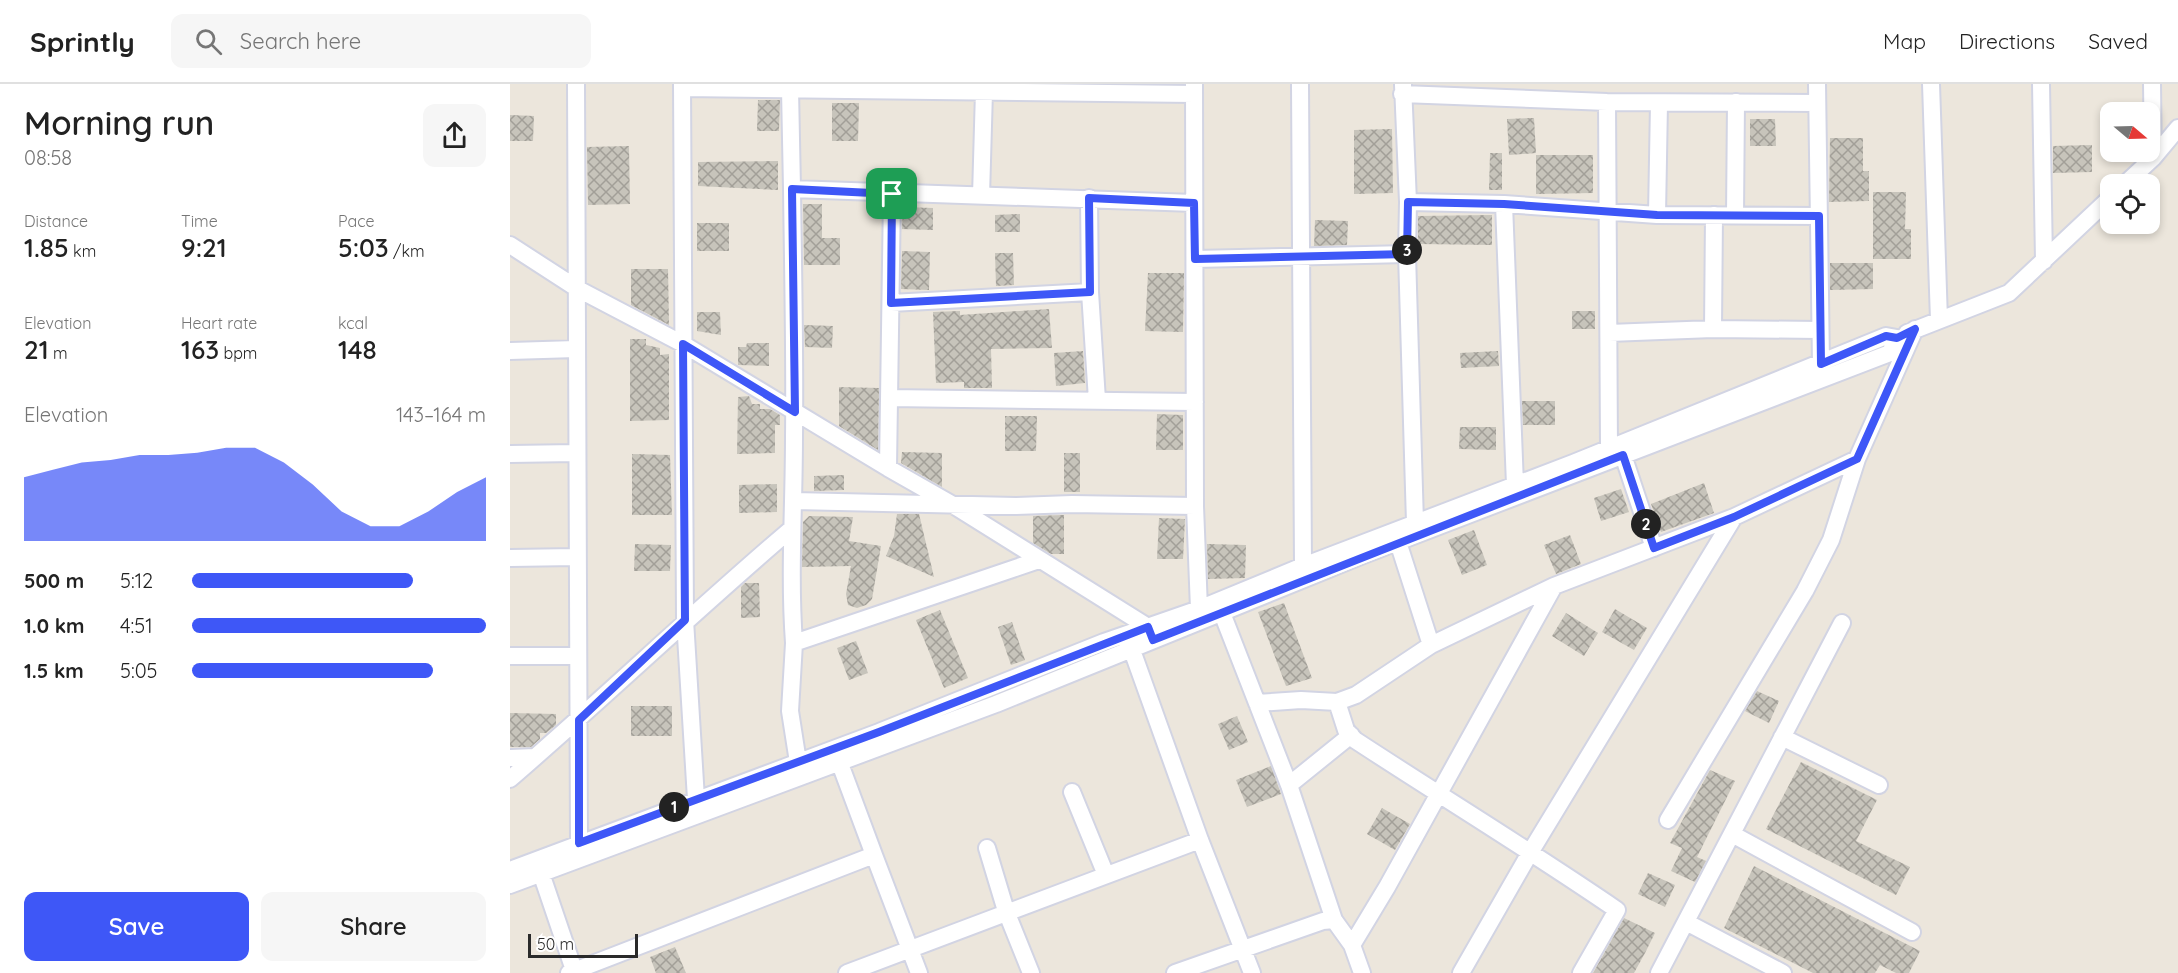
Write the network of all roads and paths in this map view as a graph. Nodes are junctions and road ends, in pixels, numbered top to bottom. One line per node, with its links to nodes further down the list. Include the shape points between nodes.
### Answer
1 (576, 84): 39 (street)
2 (1300, 84): 36 (street)
3 (1817, 84): 16 (street)
4 (1931, 84): 42 (street)
5 (2041, 84): 38 (street)
6 (2152, 84): 14 (street)
7 (682, 86): 8 (street); 48 (street)
8 (790, 89): 11 (street); 21 (street)
9 (1194, 89): 11 (street); 26 (street)
10 (1402, 89): 12 (street); 25 (street)
11 (984, 92): 23 (street)
12 (1607, 102): 15 (street); 29 (street)
13 (1736, 102): 15 (street); 16 (street); 32 (street)
14 (2152, 102)
15 (1659, 103): 30 (street)
16 (1817, 104): 33 (street)
17 (2178, 129): 18 (street)
18 (2160, 150)
19 (2149, 162): 20 (street)
20 (2136, 174)
21 (792, 189): 22 (street); 55 (street)
22 (892, 194): 23 (street); 41 (street)
23 (981, 196): 24 (street)
24 (1089, 198): 26 (street); 40 (street)
25 (1408, 202): 27 (street); 35 (street)
26 (1194, 203): 37 (street)
27 (1504, 204): 29 (street); 61 (street)
28 (2100, 208): 38 (street)
29 (1606, 212): 30 (street); 46 (street)
30 (1657, 215): 31 (street)
31 (1714, 215): 32 (street); 43 (street)
32 (1735, 215): 33 (street)
33 (1819, 216): 45 (street)
34 (510, 245): 39 (street)
35 (1407, 254): 36 (street); 66 (street)
36 (1301, 257): 37 (street); 73 (street)
37 (1195, 259): 54 (street)
38 (2044, 261): 42 (street, via 2009,293)
39 (578, 289): 48 (street); 49 (street)
40 (1090, 292): 41 (street); 53 (street)
41 (891, 303): 52 (street)
42 (1939, 320): 44 (street)
43 (1713, 329): 45 (street); 46 (street)
44 (1915, 329): 47 (street); 59 (street)
45 (1820, 330): 51 (street)
46 (1609, 333): 56 (street)
47 (1897, 338): 51 (street, via 1886,336); 56 (street, via 1890,353)
48 (683, 344): 55 (street); 77 (street)
49 (576, 349): 50 (street); 57 (street)
50 (510, 351)
51 (1821, 364): 56 (street)
52 (888, 398): 53 (street); 60 (street)
53 (1097, 400): 54 (street)
54 (1195, 402): 64 (street)
55 (795, 412): 60 (street); 62 (street)
56 (1616, 452): 61 (street); 68 (street); 69 (street)
57 (576, 453): 58 (street); 70 (street)
58 (510, 454)
59 (1857, 459): 65 (street); 100 (street, via 1831,540 1805,591)
60 (888, 468): 63 (street)
61 (1515, 485): 66 (street)
62 (794, 501): 63 (street); 67 (street)
63 (953, 505): 64 (street); 72 (street)
64 (1195, 506): 75 (street)
65 (1734, 517): 69 (street); 105 (street)
66 (1415, 524): 73 (street)
67 (790, 530): 77 (street); 81 (street)
68 (1398, 542): 76 (street); 82 (street)
69 (1654, 548): 74 (street)
70 (576, 557): 71 (street); 84 (street)
71 (510, 558)
72 (1039, 560): 79 (street); 81 (street)
73 (1303, 566): 75 (street)
74 (1554, 586): 82 (street); 98 (street)
75 (1199, 609): 79 (street)
76 (1222, 613): 79 (street); 86 (street)
77 (685, 620): 87 (street); 99 (street)
78 (1842, 622): 89 (street)
79 (1151, 633): 80 (street)
80 (1129, 642): 92 (street, via 996,704); 93 (street); 102 (street)
81 (794, 643): 93 (street, via 790,711)
82 (1431, 645): 85 (street, via 1356,695)
83 (510, 656): 84 (street)
84 (577, 656): 87 (street)
85 (1336, 702): 86 (street); 88 (street)
86 (1257, 703): 95 (street)
87 (579, 720): 90 (street); 103 (street)
88 (1351, 735): 95 (street); 98 (street)
89 (1782, 737): 96 (street); 101 (street)
90 (535, 757): 91 (street); 94 (street)
91 (510, 758)
92 (839, 761): 106 (street); 108 (street)
93 (798, 762): 99 (street)
94 (510, 779)
95 (1289, 785): 112 (street)
96 (1879, 785)
97 (1072, 792): 109 (street)
98 (1438, 795): 105 (street); 115 (street)
99 (696, 799): 103 (street)
100 (1668, 820)
101 (1731, 834): 113 (street); 114 (street)
102 (1200, 840): 109 (street); 117 (street)
103 (579, 843): 107 (street)
104 (987, 848): 111 (street)
105 (1531, 851): 125 (street); 126 (street, via 1617,910)
106 (874, 855): 116 (street); 118 (street)
107 (510, 870)
108 (542, 873): 110 (street); 118 (street)
109 (1106, 875): 111 (street)
110 (510, 885)
111 (1006, 911): 116 (street); 121 (street)
112 (1334, 920): 115 (street); 117 (street)
113 (1686, 922): 127 (street); 128 (street)
114 (1912, 932)
115 (1352, 945): 124 (street)
116 (909, 948): 119 (street); 120 (street)
117 (1242, 948): 122 (street); 123 (street)
118 (572, 972)
119 (847, 973)
120 (919, 973)
121 (1031, 973)
122 (1175, 973)
123 (1252, 973)
124 (1362, 973)
125 (1461, 973)
126 (1581, 973)
127 (1659, 973)
128 (1783, 973)

